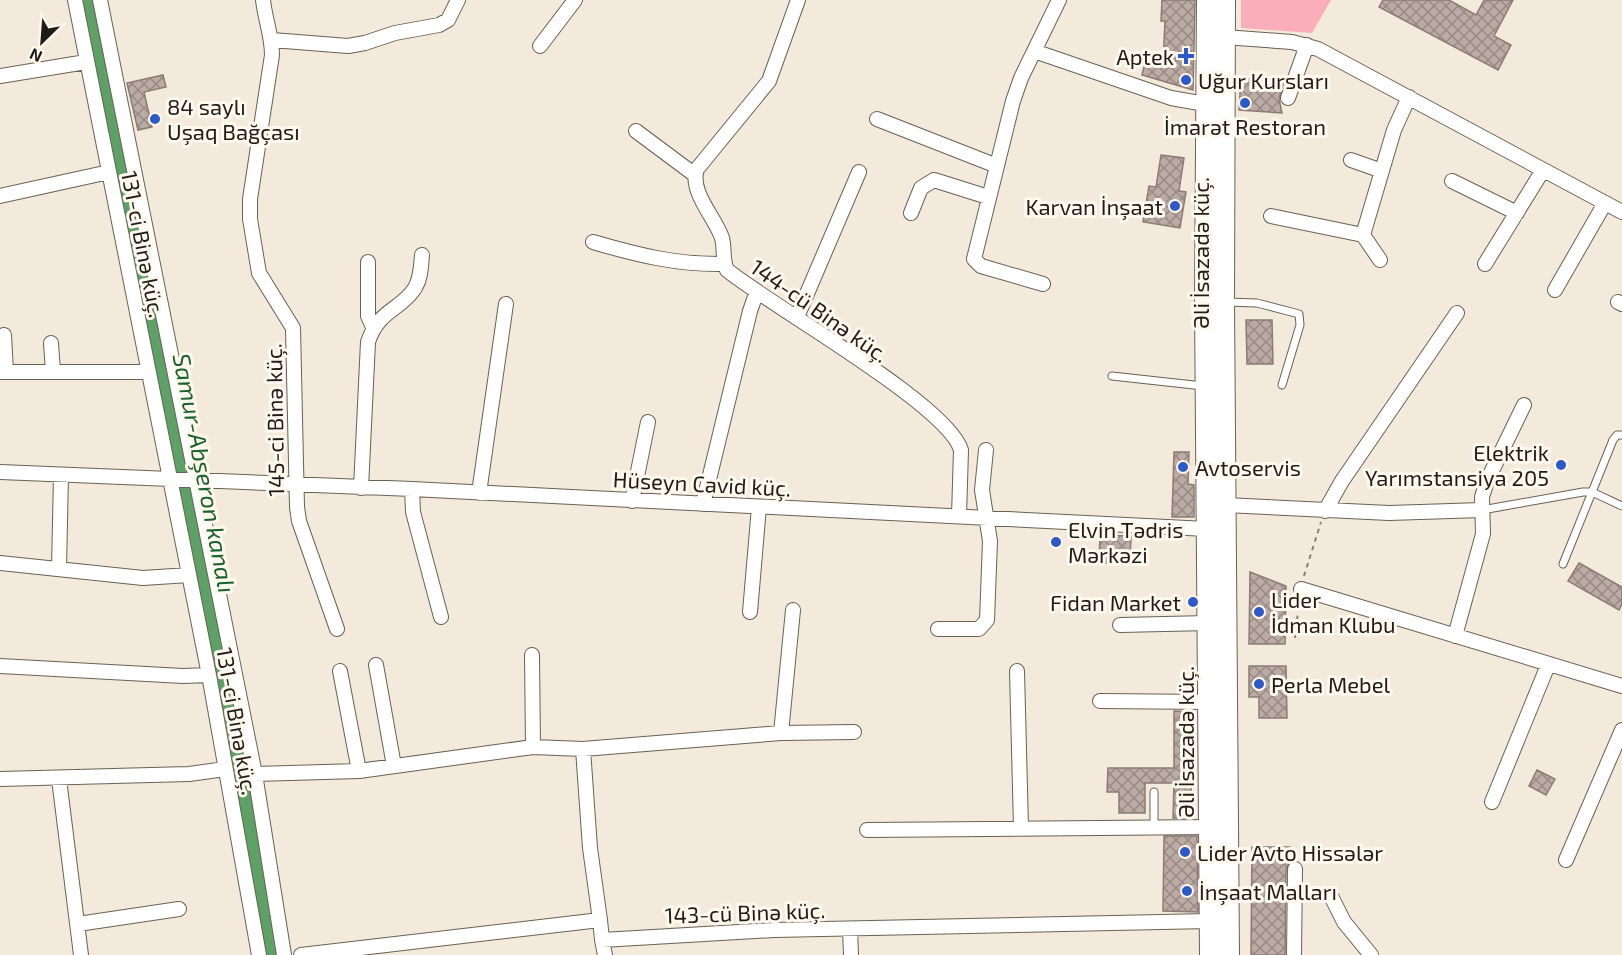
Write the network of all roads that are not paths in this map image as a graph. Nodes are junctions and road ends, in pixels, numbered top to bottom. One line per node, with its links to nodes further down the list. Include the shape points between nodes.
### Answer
1 (75, 0): 15 (street, 131-ci Binə küç.)
2 (100, 0): 67 (street)
3 (263, 0): 11 (street, 145-ci Binə küç.)
4 (458, 0): 11 (street, via 448,20 439,25 365,43 348,46)
5 (575, 0): 12 (street)
6 (798, 0): 28 (street, via 770,81)
7 (1059, 0): 14 (street)
8 (1207, 0): 10 (main road, Əli İsazadə küç.)
9 (1225, 0): 10 (main road, Əli İsazadə küç.)
10 (1215, 37): 13 (street); 19 (main road, Əli İsazadə küç.); 47 (main road, Əli İsazadə küç.)
11 (272, 40): 68 (street, 145-ci Binə küç., via 271,74 250,219 259,273 293,328)
12 (540, 45)
13 (1307, 45): 17 (street); 18 (street)
14 (1034, 51): 19 (street, via 1171,98); 23 (street, via 1013,101)
15 (86, 62): 16 (street); 26 (street, 131-ci Binə küç.)
16 (0, 76)
17 (1409, 97): 24 (street); 25 (street)
18 (1288, 98)
19 (1205, 104): 59 (main road, Əli İsazadə küç.)
20 (877, 119): 23 (street)
21 (636, 131): 28 (street)
22 (1351, 160): 25 (street)
23 (997, 166): 31 (street)
24 (1543, 170): 32 (street); 35 (street)
25 (1382, 171): 37 (street)
26 (109, 172): 30 (street); 56 (street, 131-ci Binə küç.)
27 (859, 172): 50 (street)
28 (695, 175): 42 (street, 144-cü Binə küç., via 696,188 722,237)
29 (1452, 181): 35 (street)
30 (0, 196)
31 (988, 198): 34 (street, via 934,180 921,188); 44 (street, via 976,263)
32 (1605, 203): 33 (street); 45 (street)
33 (1622, 212)
34 (911, 213)
35 (1517, 213): 43 (street)
36 (1271, 216): 37 (street)
37 (1363, 235): 40 (street)
38 (593, 243): 42 (street, via 646,258)
39 (422, 255): 51 (street, via 420,278 414,290)
40 (1380, 260)
41 (368, 262): 51 (street, via 368,316)
42 (724, 264): 46 (street, 144-cü Binə küç., via 733,275)
43 (1485, 264)
44 (1043, 284)
45 (1555, 290)
46 (758, 291): 50 (street, 144-cü Binə küç.); 74 (street)
47 (1224, 302): 58 (lane, via 1257,303 1299,314 1300,325); 75 (main road, Əli İsazadə küç.)
48 (506, 304): 72 (street)
49 (1457, 314): 79 (street)
50 (797, 316): 80 (street, 144-cü Binə küç., via 923,407 959,441)
51 (373, 327): 69 (street, via 368,342)
52 (4, 335): 54 (street)
53 (51, 343): 55 (street)
54 (3, 372): 55 (street)
55 (54, 372): 56 (street)
56 (147, 372): 66 (street, 131-ci Binə küç.)
57 (1112, 376): 59 (lane)
58 (1282, 385)
59 (1206, 386): 75 (main road, Əli İsazadə küç.)
60 (1524, 405): 78 (street, via 1487,481)
61 (648, 422): 73 (street)
62 (1622, 435): 71 (lane, via 1613,440)
63 (986, 450): 81 (street, via 982,490)
64 (0, 472): 65 (street)
65 (61, 475): 66 (street); 85 (street)
66 (168, 480): 67 (street, Hüseyn Cavid küç.); 86 (street, 131-ci Binə küç.)
67 (195, 481): 68 (street, Hüseyn Cavid küç.); 114 (street)
68 (296, 485): 69 (street, Hüseyn Cavid küç.); 93 (street, 145-ci Binə küç., via 299,521)
69 (361, 488): 70 (street, Hüseyn Cavid küç.)
70 (412, 489): 72 (street, Hüseyn Cavid küç.); 90 (street, via 413,512)
71 (1592, 492): 76 (lane); 78 (lane); 84 (lane)
72 (479, 493): 73 (street, Hüseyn Cavid küç.)
73 (632, 501): 74 (street, Hüseyn Cavid küç.)
74 (703, 504): 77 (street, Hüseyn Cavid küç.)
75 (1216, 505): 79 (street); 82 (main road)
76 (1622, 506)
77 (759, 507): 80 (street, Hüseyn Cavid küç.); 89 (street)
78 (1482, 510): 79 (street); 95 (street, via 1483,534)
79 (1325, 511)
80 (959, 516): 81 (street, Hüseyn Cavid küç.)
81 (987, 517): 82 (street, Hüseyn Cavid küç.); 94 (street, via 990,541 985,626)
82 (1216, 530): 91 (main road, Əli İsazadə küç.); 139 (main road, Əli İsazadə küç.)
83 (0, 563): 85 (street)
84 (1563, 564)
85 (59, 570): 86 (street, via 143,578)
86 (189, 575): 102 (street, 131-ci Binə küç.)
87 (1301, 589): 95 (street)
88 (793, 610): 108 (street)
89 (750, 612)
90 (441, 617)
91 (1209, 623): 92 (street); 105 (main road, Əli İsazadə küç.)
92 (1120, 625)
93 (337, 629)
94 (938, 629)
95 (1455, 636): 97 (street)
96 (532, 655): 109 (street)
97 (1548, 664): 103 (street); 118 (street)
98 (376, 665): 111 (street)
99 (0, 666): 102 (street)
100 (1017, 671): 121 (street)
101 (340, 672): 113 (street)
102 (209, 675): 112 (street, 131-ci Binə küç.)
103 (1622, 686)
104 (1100, 701): 105 (street)
105 (1208, 702): 120 (main road, Əli İsazadə küç.)
106 (1622, 730): 123 (street)
107 (854, 732): 108 (street)
108 (781, 733): 110 (street)
109 (534, 747): 110 (street); 111 (street)
110 (584, 749): 127 (street, via 590,848)
111 (394, 766): 113 (street)
112 (225, 769): 116 (street); 133 (street, 131-ci Binə küç.)
113 (359, 771): 114 (street)
114 (255, 774): 134 (street)
115 (0, 779): 116 (street)
116 (59, 779): 129 (street)
117 (1154, 792): 119 (lane)
118 (1492, 802)
119 (1154, 827): 120 (street); 121 (street)
120 (1209, 827): 128 (main road, Əli İsazadə küç.)
121 (1021, 828): 122 (street)
122 (867, 831)
123 (1566, 860)
124 (1295, 869): 140 (street)
125 (1332, 898): 141 (street, via 1344,922)
126 (179, 909): 129 (street)
127 (600, 920): 131 (street); 135 (street)
128 (1210, 921): 130 (street, 143-cü Binə küç.); 138 (main road, Əli İsazadə küç.)
129 (78, 924): 132 (street)
130 (850, 928): 131 (street, 143-cü Binə küç.); 137 (street)
131 (602, 939): 136 (street)
132 (81, 955)
133 (259, 955)
134 (284, 955)
135 (302, 955)
136 (605, 955)
137 (851, 955)
138 (1210, 955)
139 (1229, 955)
140 (1294, 955)
141 (1371, 955)

